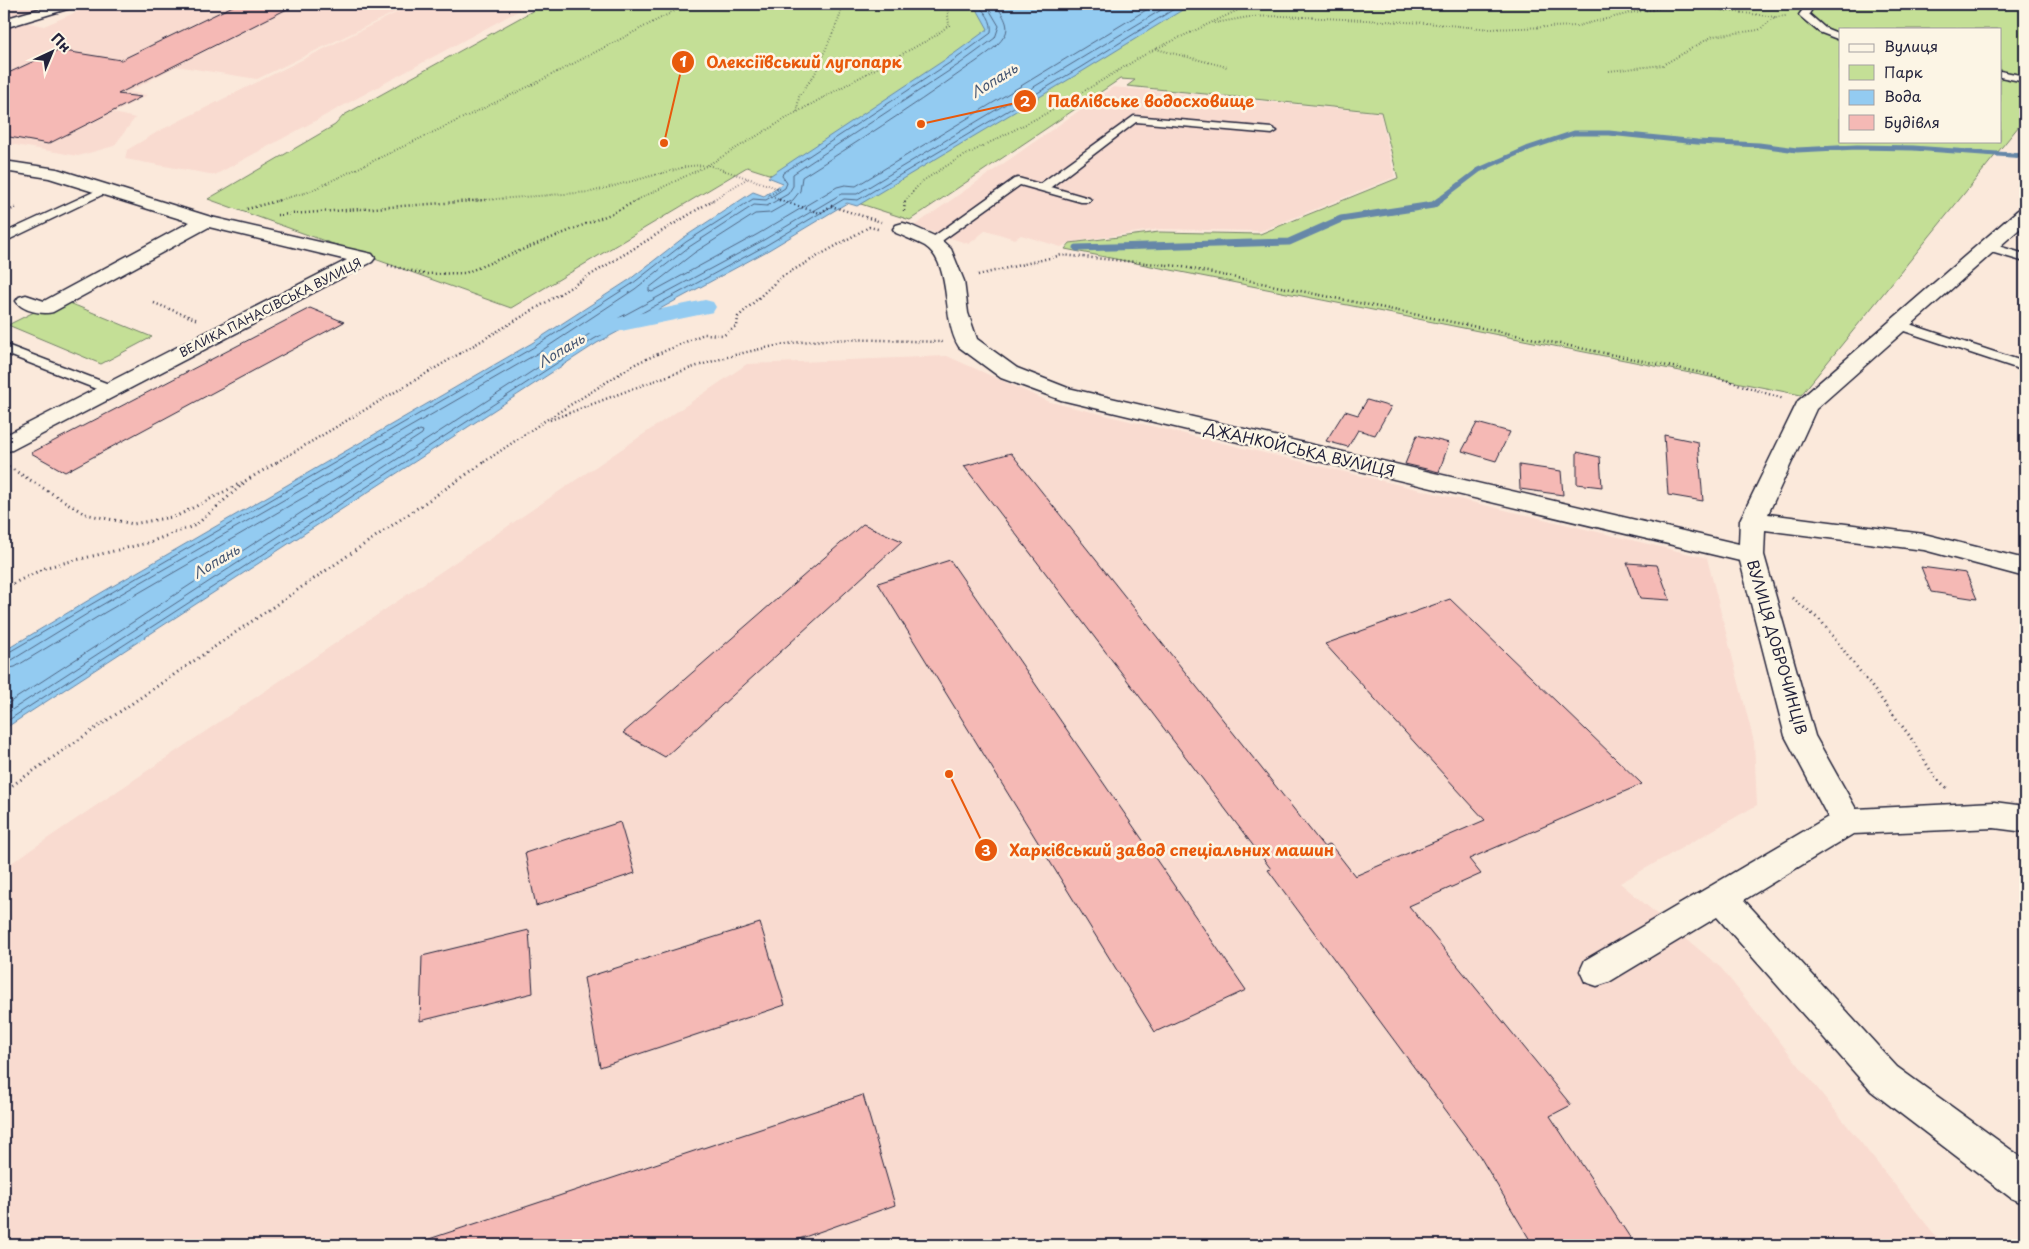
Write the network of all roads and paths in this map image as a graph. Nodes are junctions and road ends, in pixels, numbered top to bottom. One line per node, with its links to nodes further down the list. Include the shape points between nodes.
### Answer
1 (69, 4): 9 (street)
2 (688, 4): 30 (path, via 532,84 308,192)
3 (842, 4): 17 (path, via 815,74 799,96)
4 (947, 4): 17 (path, via 949,25 935,36)
5 (1251, 4): 10 (path)
6 (1812, 4): 7 (lane)
7 (1804, 15): 8 (path); 11 (lane, via 1822,30)
8 (1775, 16): 10 (path, via 1683,5 1577,26 1490,29 1282,16 1249,17); 14 (path, via 1759,30 1713,36 1663,65)
9 (4, 24)
10 (1209, 24): 12 (path)
11 (1839, 37)
12 (1156, 49): 13 (path); 31 (path, via 921,182 905,200)
13 (1227, 68)
14 (1609, 71)
15 (2002, 74): 16 (lane)
16 (2025, 79)
17 (797, 112): 19 (path)
18 (1272, 131): 22 (lane, via 1134,119)
19 (708, 165): 21 (path); 28 (path, via 690,166 591,192); 35 (path, via 614,213 465,273 424,274)
20 (4, 166): 23 (street, ВЕЛИКА ПАНАСІВСЬКА ВУЛИЦЯ, via 51,172)
21 (748, 178): 29 (path, via 780,189 768,196 803,208 820,213 831,206); 49 (path)
22 (1042, 188): 24 (lane); 33 (lane, via 1018,181)
23 (104, 190): 30 (street, ВЕЛИКА ПАНАСІВСЬКА ВУЛИЦЯ); 32 (lane)
24 (1085, 200)
25 (17, 207): 26 (path)
26 (4, 213)
27 (2025, 214): 34 (street, ВУЛИЦЯ ДОБРОЧИНЦІВ)
28 (275, 216)
29 (873, 219)
30 (206, 221): 35 (street, ВЕЛИКА ПАНАСІВСЬКА ВУЛИЦЯ); 38 (street, via 46,308)
31 (903, 229): 33 (street); 47 (path, via 896,235 869,227 782,277 738,317 737,326 724,335 704,334 637,363)
32 (4, 238)
33 (932, 242): 37 (street, via 944,253)
34 (1988, 247): 36 (lane); 40 (street, ВУЛИЦЯ ДОБРОЧИНЦІВ)
35 (366, 258): 41 (street, ВЕЛИКА ПАНАСІВСЬКА ВУЛИЦЯ)
36 (2025, 258)
37 (954, 281): 42 (street, via 958,313); 46 (path, via 1062,255 1178,266 1707,374)
38 (26, 301)
39 (154, 303): 41 (path)
40 (1900, 325): 44 (lane); 46 (street, ВУЛИЦЯ ДОБРОЧИНЦІВ)
41 (224, 330): 45 (street, ВЕЛИКА ПАНАСІВСЬКА ВУЛИЦЯ)
42 (967, 342): 47 (path, via 835,340 784,344 702,365); 51 (street, ДЖАНКОЙСЬКА ВУЛИЦЯ, via 1009,373 1062,394)
43 (4, 348): 45 (lane)
44 (2025, 367)
45 (109, 389): 48 (street, ВЕЛИКА ПАНАСІВСЬКА ВУЛИЦЯ)
46 (1806, 406): 50 (street, ВУЛИЦЯ ДОБРОЧИНЦІВ)
47 (542, 422): 54 (path)
48 (4, 454): 49 (path, via 85,514 133,524 177,516)
49 (247, 480): 53 (path, via 196,525 147,543 47,567)
50 (1753, 520): 51 (street, ВУЛИЦЯ ДОБРОЧИНЦІВ); 52 (street, via 1924,542)
51 (1753, 563): 55 (path, via 1821,621 1909,735 1934,776 1954,794); 57 (street, ВУЛИЦЯ ДОБРОЧИНЦІВ, via 1800,736)
52 (2025, 568)
53 (4, 588)
54 (4, 791)
55 (1994, 815): 56 (street); 57 (street)
56 (2025, 819)
57 (1847, 822): 58 (street)
58 (1721, 898): 59 (street); 60 (street, via 1884,1078)
59 (1597, 971)
60 (2025, 1184)

